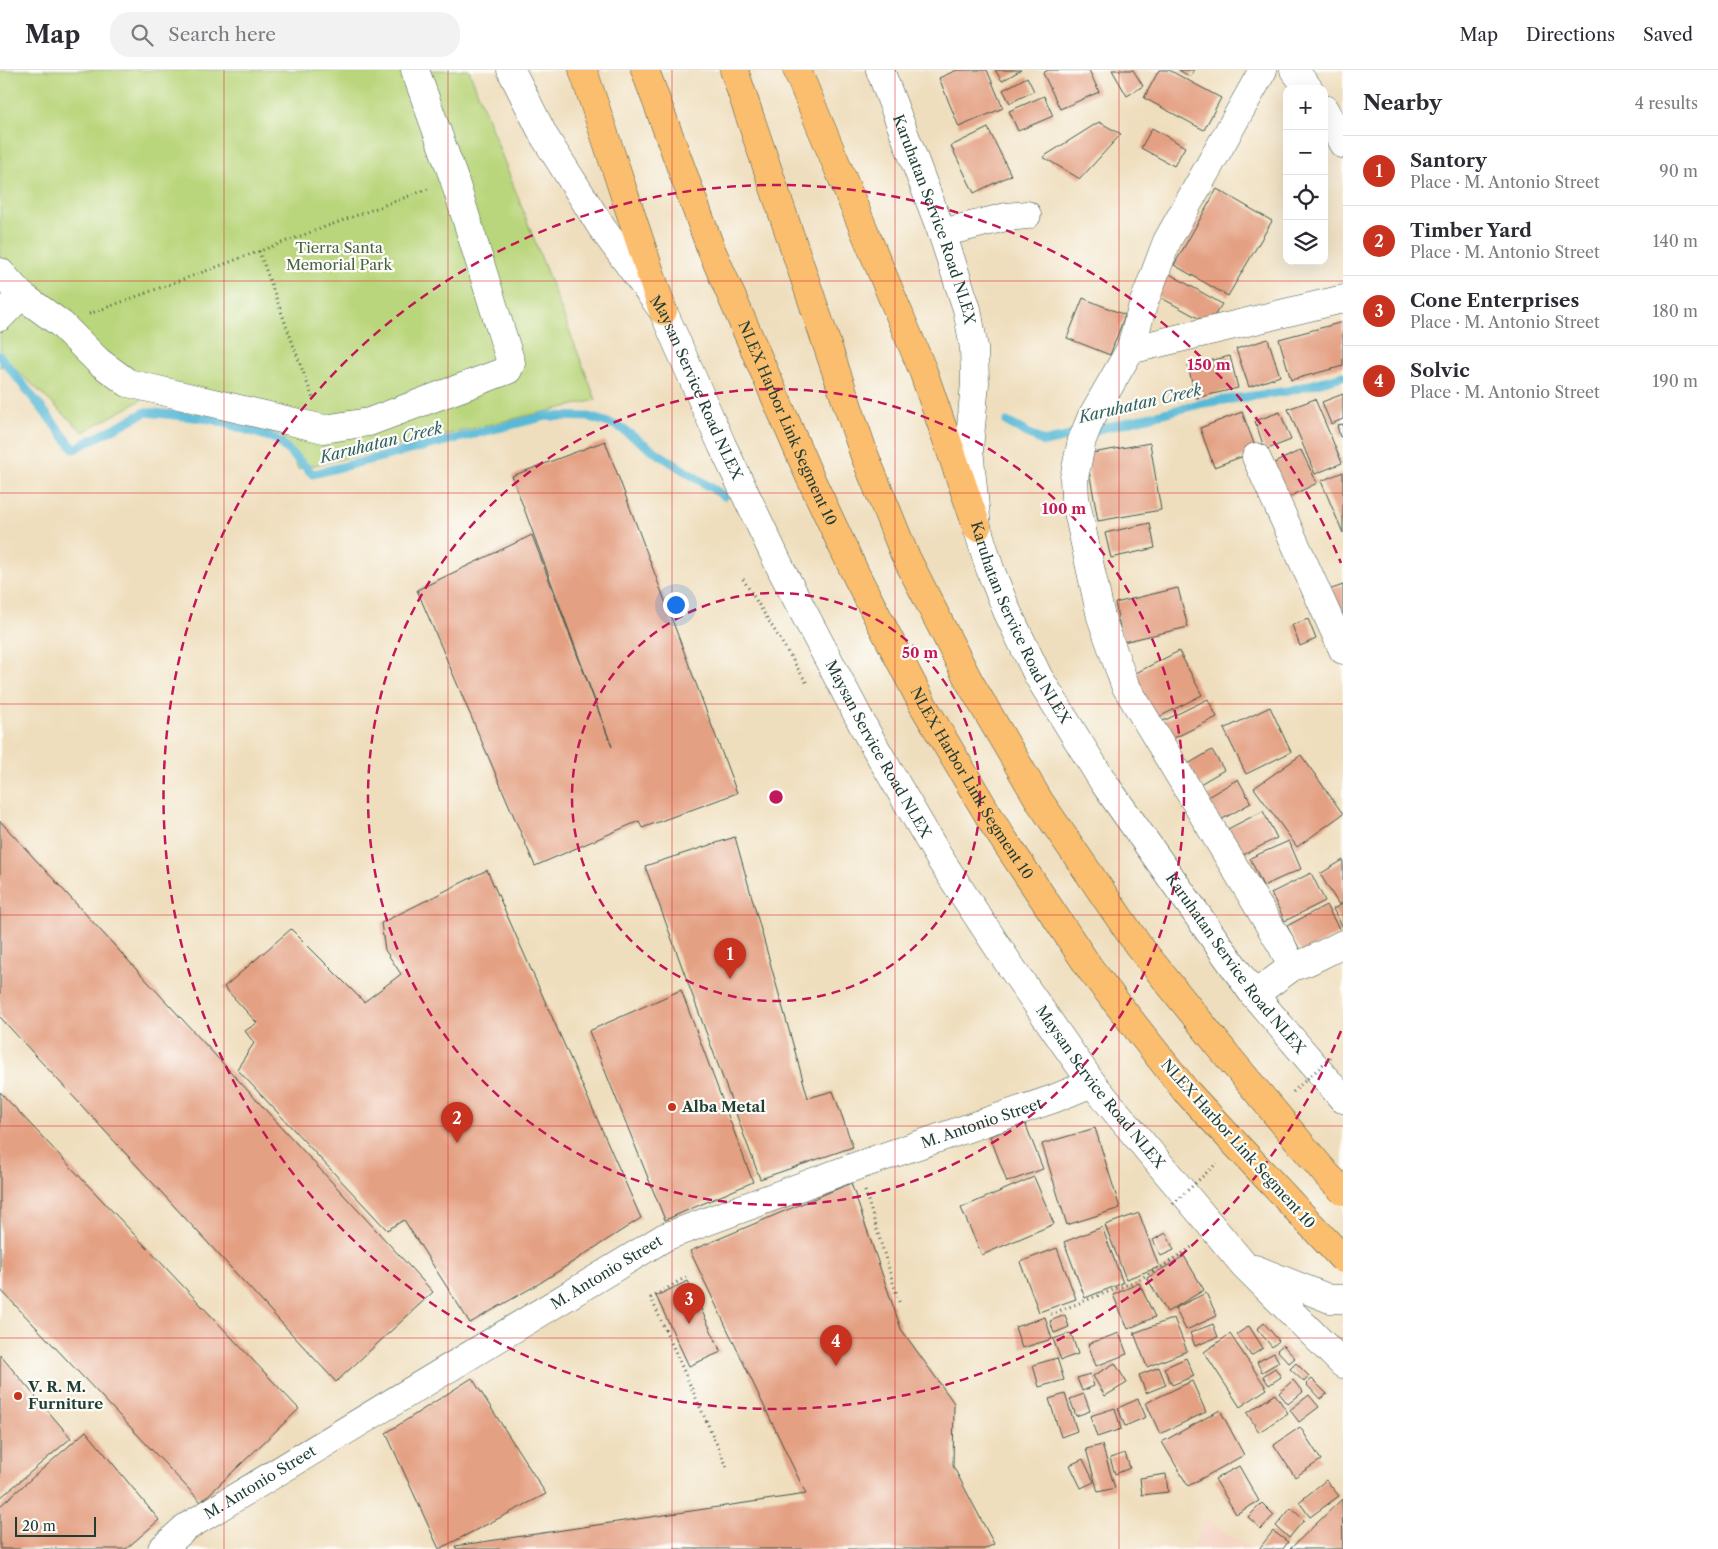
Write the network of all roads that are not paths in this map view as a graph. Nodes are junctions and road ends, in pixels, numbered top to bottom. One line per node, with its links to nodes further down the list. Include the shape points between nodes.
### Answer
1 (415, 70): 16 (street, via 454,179 511,363 508,370 369,422 324,429 128,383 98,360 61,324)
2 (511, 70): 18 (street, Maysan Service Road NLEX, via 544,136 602,228)
3 (583, 70): 18 (highway)
4 (645, 70): 30 (highway, NLEX Harbor Link Segment 10, bridge, via 711,248 809,475 923,705 996,828 1091,970 1185,1090)
5 (734, 70): 29 (highway, bridge, via 864,454 904,553 968,681 1040,802 1138,945)
6 (797, 70): 22 (highway, via 923,371)
7 (880, 70): 14 (street, Karuhatan Service Road NLEX)
8 (1263, 70): 20 (street, via 1167,241)
9 (1294, 70): 10 (street)
10 (1306, 85)
11 (1328, 116): 12 (street)
12 (1343, 144)
13 (1027, 215): 14 (street)
14 (942, 233): 22 (street, Karuhatan Service Road NLEX, via 967,309 974,348 975,383 969,449)
15 (0, 272): 16 (street)
16 (21, 295): 19 (street)
17 (1343, 299): 20 (street)
18 (663, 311): 27 (street, Maysan Service Road NLEX, via 783,573 868,736 940,859)
19 (0, 316)
20 (1130, 350): 25 (street, via 1086,429 1074,478 1075,498 1101,617 1125,685)
21 (1256, 457): 23 (street)
22 (977, 528): 26 (street, Karuhatan Service Road NLEX, via 1007,611 1038,676 1104,783)
23 (1343, 650)
24 (1343, 944): 25 (street)
25 (1292, 967): 26 (street)
26 (1254, 995): 28 (street, Karuhatan Service Road NLEX)
27 (1092, 1083): 31 (street, Maysan Service Road NLEX); 34 (street, M. Antonio Street, via 665,1237 185,1528)
28 (1343, 1099)
29 (1343, 1191)
30 (1343, 1259)
31 (1244, 1265): 32 (street, via 1330,1299); 33 (street, Maysan Service Road NLEX)
32 (1343, 1299)
33 (1343, 1364)
34 (162, 1549)

